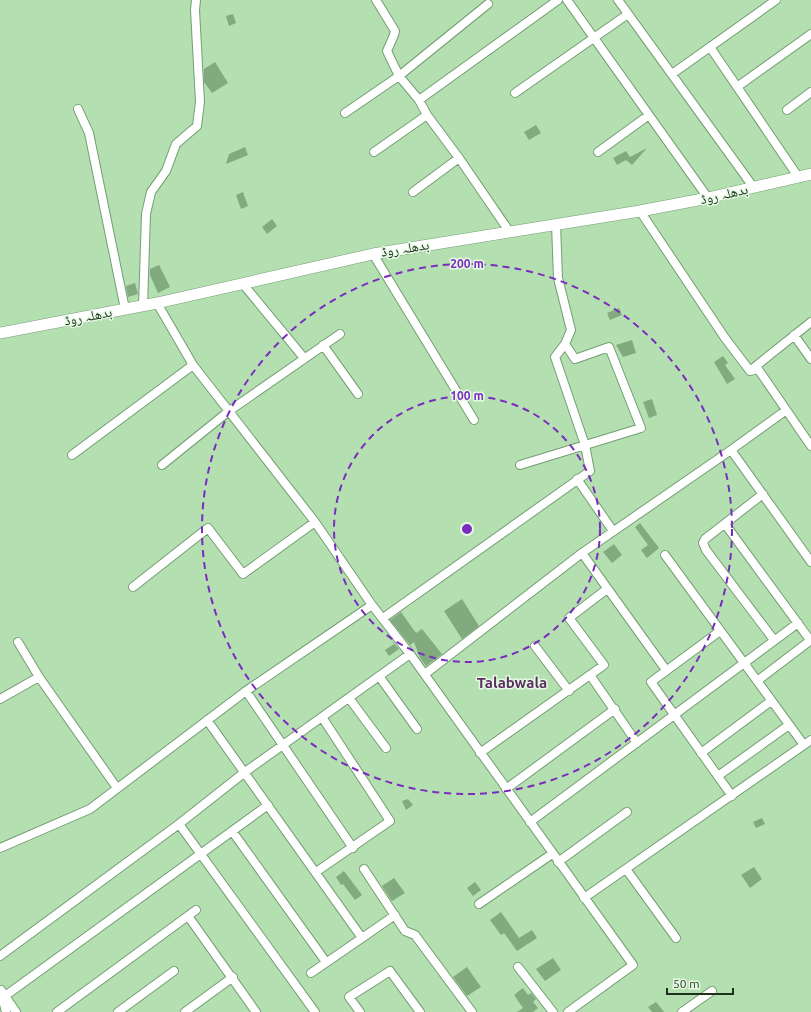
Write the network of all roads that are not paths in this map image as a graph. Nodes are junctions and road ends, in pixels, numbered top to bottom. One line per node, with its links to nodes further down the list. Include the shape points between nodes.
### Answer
1 (196, 0): 37 (street, via 200,102 197,126 176,144 166,171 151,192 146,214)
2 (376, 0): 13 (street, via 394,31 387,51)
3 (558, 0): 17 (street)
4 (566, 0): 10 (street)
5 (618, 0): 8 (street)
6 (776, 0): 11 (street)
7 (488, 4): 13 (street)
8 (628, 14): 10 (street); 12 (street)
9 (811, 34): 14 (street)
10 (594, 37): 16 (street); 22 (street)
11 (710, 47): 12 (street); 14 (street)
12 (672, 74): 28 (street)
13 (399, 76): 17 (street); 20 (street)
14 (737, 87): 27 (street)
15 (811, 92): 19 (street)
16 (515, 93)
17 (419, 100): 21 (street)
18 (78, 109): 38 (street, via 89,134)
19 (787, 110)
20 (345, 113)
21 (427, 115): 23 (street); 25 (street)
22 (649, 115): 24 (street); 30 (street)
23 (374, 152)
24 (598, 152)
25 (459, 158): 29 (street); 33 (street)
26 (811, 174): 27 (main road, بدھلہ روڈ)
27 (799, 178): 28 (main road, بدھلہ روڈ)
28 (754, 188): 30 (main road, بدھلہ روڈ)
29 (413, 192)
30 (708, 198): 31 (main road, بدھلہ روڈ)
31 (640, 211): 32 (main road, بدھلہ روڈ); 48 (street)
32 (556, 224): 33 (main road, بدھلہ روڈ); 43 (street, via 558,278 571,330)
33 (509, 231): 34 (main road, بدھلہ روڈ)
34 (373, 254): 35 (main road, بدھلہ روڈ); 52 (street)
35 (243, 284): 36 (main road, بدھلہ روڈ); 45 (street)
36 (157, 303): 37 (main road, بدھلہ روڈ); 47 (street)
37 (143, 306): 38 (main road, بدھلہ روڈ)
38 (125, 309): 40 (main road, بدھلہ روڈ)
39 (811, 322): 42 (street)
40 (0, 333)
41 (340, 334): 44 (street)
42 (794, 335): 46 (street); 48 (street)
43 (565, 344): 53 (street, via 555,357); 53 (street, via 575,359 609,348 641,428)
44 (323, 345): 45 (street); 49 (street)
45 (304, 358): 51 (street)
46 (811, 359)
47 (193, 365): 51 (street); 56 (street)
48 (750, 371): 50 (street, via 758,369)
49 (358, 394)
50 (785, 410): 54 (street); 55 (street)
51 (229, 412): 57 (street); 61 (street)
52 (474, 420)
53 (584, 445): 58 (street); 59 (street, via 590,471)
54 (811, 446)
55 (732, 450): 60 (street); 63 (street)
56 (72, 456)
57 (162, 465)
58 (520, 466)
59 (577, 479): 63 (street); 70 (street)
60 (762, 494): 62 (street); 66 (street)
61 (315, 522): 67 (street, via 244,574 208,528); 69 (street)
62 (725, 524): 71 (street); 73 (street, via 705,538 703,543)
63 (613, 531): 64 (street)
64 (582, 552): 68 (street); 80 (street)
65 (665, 555): 72 (street)
66 (811, 562)
67 (133, 587)
68 (608, 589): 79 (street); 82 (street, via 569,618 604,664)
69 (372, 605): 70 (street); 85 (street)
70 (383, 618): 77 (street)
71 (798, 623): 73 (street); 74 (street)
72 (720, 631): 78 (street); 79 (street)
73 (774, 640): 78 (street)
74 (811, 640): 84 (street)
75 (18, 642): 83 (street)
76 (535, 646): 86 (street)
77 (410, 654): 80 (street); 81 (street)
78 (744, 663): 84 (street); 91 (street)
79 (666, 670): 91 (street, via 651,682)
80 (425, 674): 101 (street)
81 (379, 676): 87 (street); 95 (street)
82 (590, 676): 86 (street); 90 (street)
83 (39, 677): 88 (street); 104 (street)
84 (756, 681): 89 (street)
85 (246, 691): 93 (street); 98 (street)
86 (569, 691): 101 (street)
87 (349, 698): 92 (street); 99 (street)
88 (0, 699)
89 (772, 701): 94 (street); 100 (street)
90 (615, 709): 96 (street); 105 (street)
91 (674, 715): 96 (street); 100 (street)
92 (322, 717): 98 (street); 113 (street, via 390,821)
93 (207, 720): 102 (street); 104 (street)
94 (789, 725): 97 (street); 103 (street)
95 (417, 729)
96 (637, 743): 109 (street)
97 (807, 743): 106 (street)
98 (282, 746): 102 (street); 113 (street)
99 (386, 748)
100 (701, 753): 103 (street)
101 (480, 754): 105 (street)
102 (244, 772): 107 (street); 110 (street)
103 (718, 776): 106 (street)
104 (117, 788): 112 (street, via 90,809)
105 (506, 789): 109 (street)
106 (732, 796): 118 (street)
107 (268, 805): 111 (street); 119 (street)
108 (627, 812): 116 (street)
109 (530, 822): 115 (street)
110 (179, 824): 114 (street); 127 (street)
111 (232, 831): 114 (street); 128 (street)
112 (0, 848)
113 (353, 848): 119 (street)
114 (201, 853): 133 (street); 141 (street)
115 (552, 854): 116 (street); 121 (street)
116 (558, 862): 120 (street)
117 (364, 869): 123 (street)
118 (626, 869): 120 (street); 126 (street)
119 (316, 872): 125 (street)
120 (584, 898): 146 (street, via 633,965)
121 (479, 904)
122 (196, 910): 124 (street)
123 (395, 915): 125 (street); 144 (street, via 405,931 415,935)
124 (188, 916): 132 (street); 137 (street)
125 (362, 938): 128 (street)
126 (676, 938)
127 (0, 956)
128 (326, 962): 131 (street)
129 (518, 967): 145 (street)
130 (174, 971): 138 (street)
131 (311, 973)
132 (233, 977): 139 (street); 140 (street)
133 (2, 991): 135 (street); 136 (street)
134 (712, 991): 147 (street)
135 (6, 1012)
136 (16, 1012)
137 (57, 1012)
138 (118, 1012)
139 (184, 1012)
140 (256, 1012)
141 (315, 1012)
142 (360, 1012): 143 (street, via 349,997 390,971)
143 (420, 1012)
144 (472, 1012)
145 (553, 1012)
146 (568, 1012)
147 (682, 1012)

